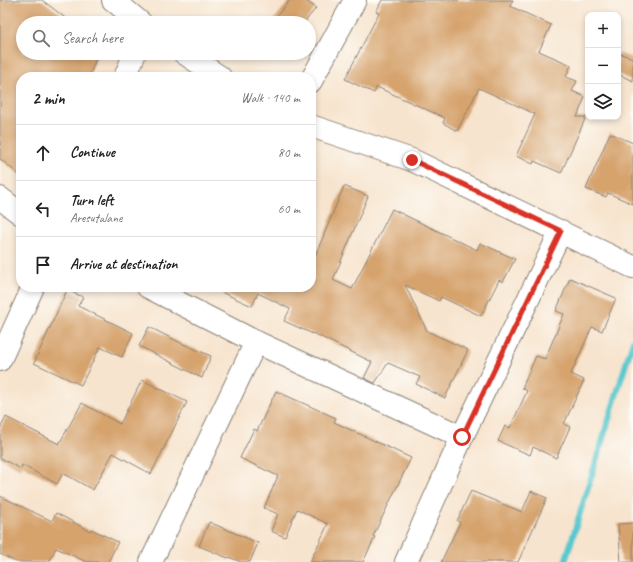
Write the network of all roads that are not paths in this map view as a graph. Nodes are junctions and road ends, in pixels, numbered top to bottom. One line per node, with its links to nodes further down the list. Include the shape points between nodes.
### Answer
1 (112, 0): 3 (street)
2 (355, 0): 8 (street)
3 (131, 16)
4 (132, 60): 6 (street)
5 (194, 60): 7 (street)
6 (127, 72)
7 (212, 72)
8 (316, 72)
9 (316, 128): 12 (street, via 412,160)
10 (0, 198): 11 (street)
11 (16, 210)
12 (561, 231): 13 (street); 18 (street)
13 (633, 267)
14 (31, 292): 17 (street)
15 (158, 292): 16 (street)
16 (256, 342): 18 (street); 19 (street)
17 (0, 360)
18 (462, 437): 20 (street)
19 (151, 562)
20 (406, 562)

